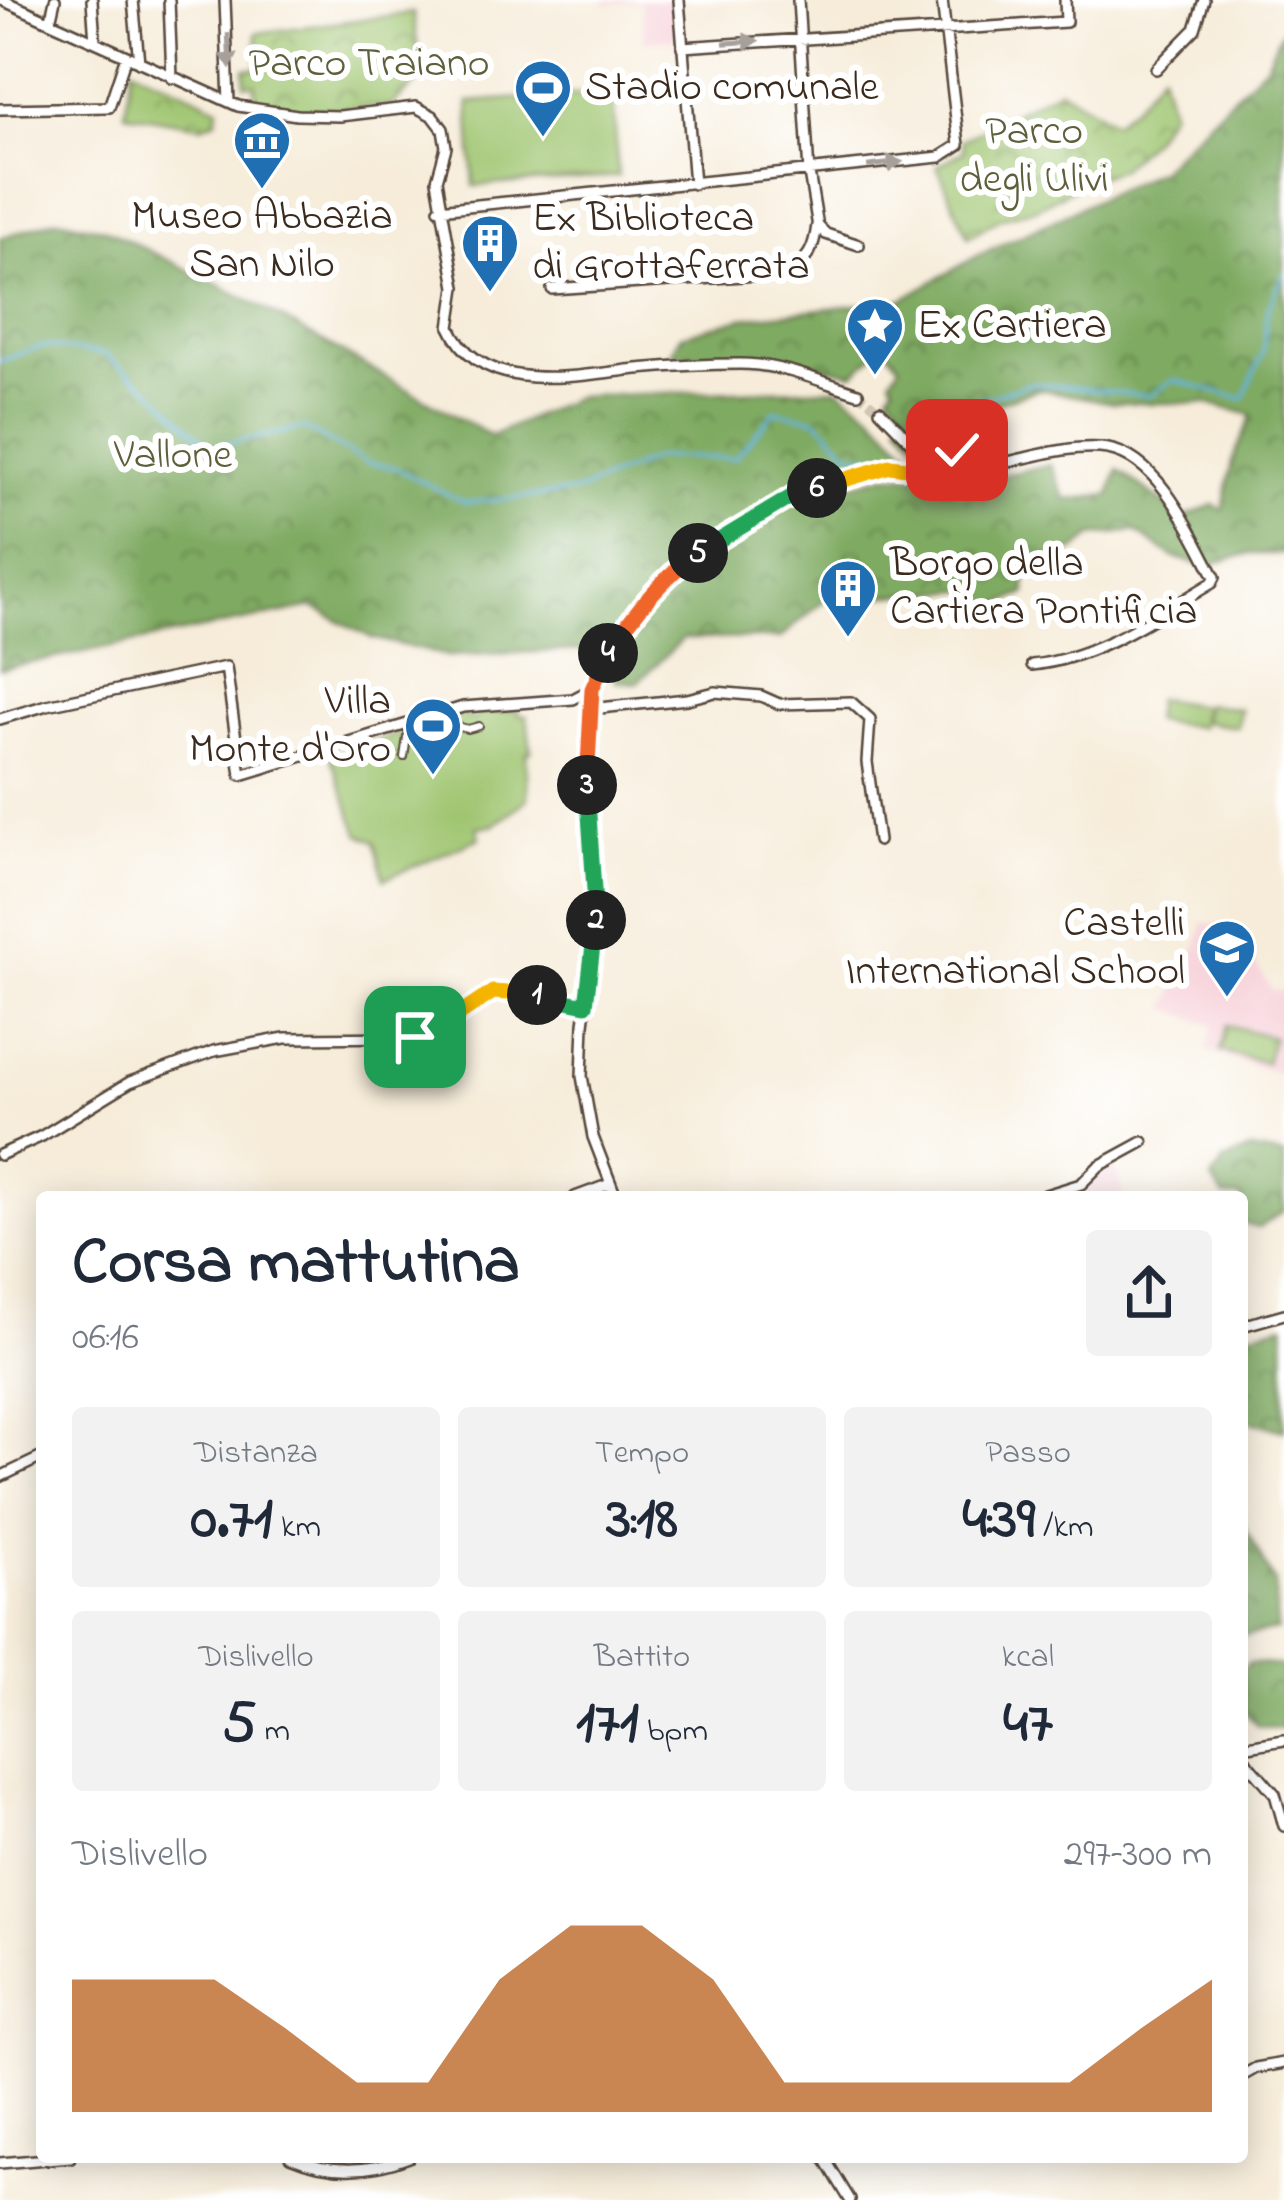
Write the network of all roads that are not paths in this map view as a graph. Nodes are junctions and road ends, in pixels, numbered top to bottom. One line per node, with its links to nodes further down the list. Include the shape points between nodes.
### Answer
1 (2, 0): 12 (street)
2 (55, 0): 12 (street)
3 (92, 0): 15 (street)
4 (133, 0): 18 (street)
5 (169, 0): 20 (street)
6 (225, 0): 21 (street, one-way to 21)
7 (680, 0): 16 (street)
8 (798, 0): 14 (street)
9 (942, 0): 13 (street)
10 (1065, 0): 13 (street, via 1066,22)
11 (1204, 0): 19 (street, via 1195,29)
12 (50, 22): 15 (street)
13 (946, 30): 14 (street); 23 (street, one-way to 13, via 940,157 959,145)
14 (800, 38): 16 (street, one-way to 14); 23 (street)
15 (95, 41): 17 (street)
16 (682, 46): 24 (street)
17 (126, 56): 18 (street); 22 (street, via 109,106)
18 (139, 62): 20 (street)
19 (1156, 69)
20 (172, 78): 21 (street)
21 (230, 103): 25 (street, via 297,115 424,111 443,128)
22 (0, 109)
23 (808, 173): 24 (street); 26 (street)
24 (694, 184): 25 (street)
25 (440, 209): 29 (street, via 457,287 450,327 465,351 497,369 539,380 743,364)
26 (818, 228): 27 (street); 28 (street, via 814,249 787,273)
27 (859, 245)
28 (552, 289)
29 (858, 393)
30 (880, 410): 31 (street)
31 (923, 463): 32 (street, via 957,450 985,467 1082,449 1125,455 1173,499 1216,577 1124,634 1065,661); 33 (street, via 796,494 682,563 626,623)
32 (1032, 665)
33 (592, 689): 34 (street); 35 (street, via 574,699 463,707 241,775 226,667)
34 (590, 709): 38 (street, via 715,692 779,704 851,702 870,719); 39 (street, via 587,793 597,892)
35 (0, 719)
36 (479, 726): 37 (street, via 448,724 407,737)
37 (404, 757)
38 (878, 841)
39 (586, 1005): 41 (street, via 499,991 411,1038 236,1044 130,1082); 42 (street, via 585,1097)
40 (1143, 1142): 45 (street)
41 (0, 1155)
42 (610, 1184): 43 (street); 44 (street)
43 (591, 1191)
44 (613, 1191)
45 (1067, 1191)
46 (1284, 1315): 47 (street)
47 (1248, 1324)
48 (36, 1460): 49 (street)
49 (0, 1477)
50 (1284, 1740): 51 (street)
51 (1248, 1749)
52 (1248, 1759): 53 (street, via 1275,1794)
53 (1284, 1826)
54 (1284, 2063): 55 (street)
55 (1248, 2073)
56 (36, 2160): 57 (street)
57 (0, 2163)
58 (306, 2163): 59 (street, via 342,2170)
59 (392, 2163)
60 (828, 2163): 61 (street)
61 (850, 2200)

